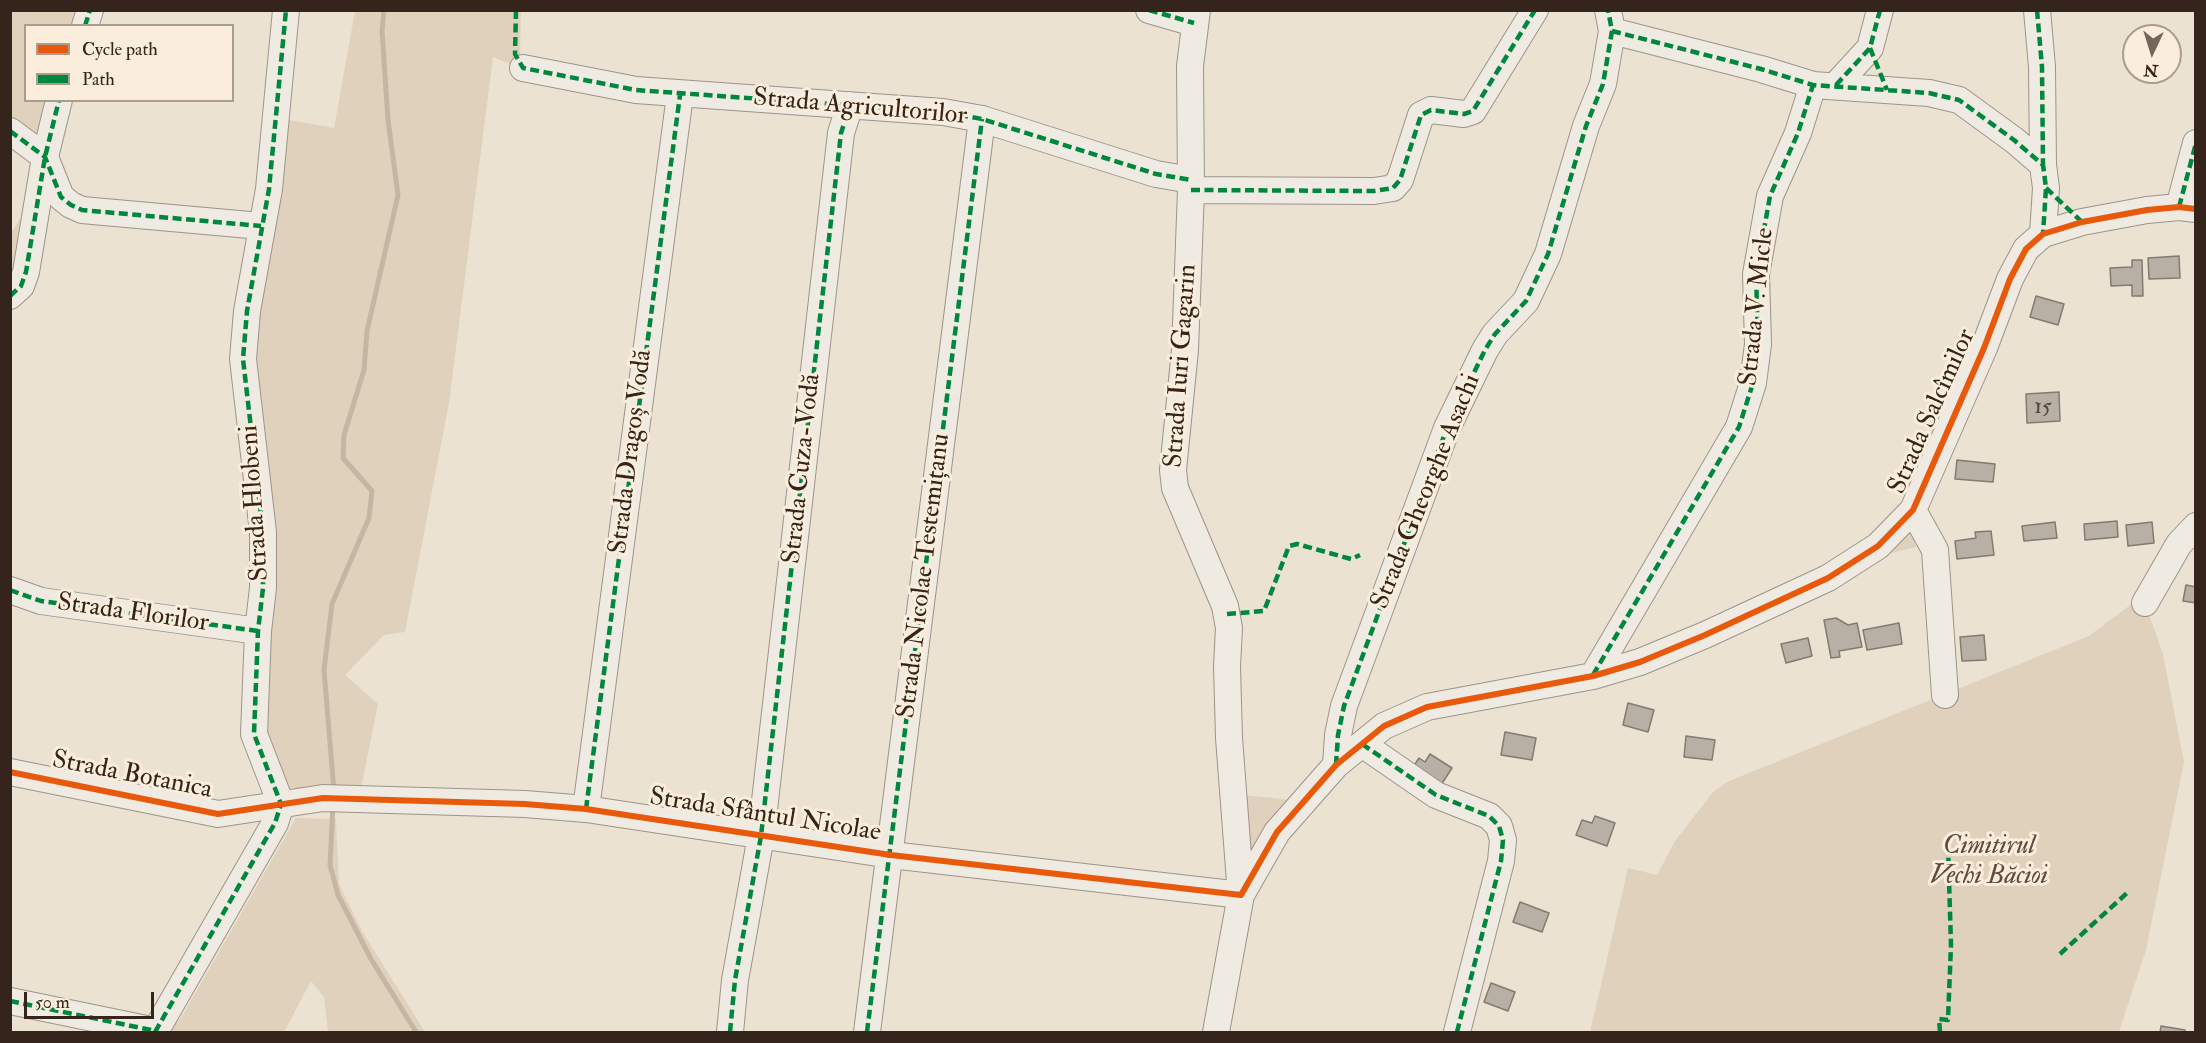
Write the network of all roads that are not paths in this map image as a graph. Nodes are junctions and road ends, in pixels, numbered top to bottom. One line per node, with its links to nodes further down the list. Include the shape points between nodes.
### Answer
1 (286, 10): 23 (street, Strada Hlobeni, via 277,126)
2 (1149, 10): 6 (street)
3 (1535, 10): 20 (street, Strada Agricultorilor, via 1473,111 1464,114 1431,110 1421,115 1400,180 1393,188 1374,191)
4 (1880, 10): 8 (street)
5 (2037, 10): 19 (street)
6 (1196, 17): 20 (street, Strada Iuri Gagarin, via 1190,66)
7 (1610, 21): 10 (street); 34 (street, Strada Gheorghe Asachi, via 1603,84 1586,126 1548,254 1526,301 1485,350 1447,428 1344,706)
8 (1870, 48): 10 (street); 11 (street)
9 (523, 68): 12 (street, Strada Agricultorilor)
10 (1824, 85): 11 (street); 31 (street, Strada V. Micle, via 1797,133 1770,196 1756,274 1758,344 1753,383 1739,428)
11 (1887, 90): 19 (street, via 1959,100 2014,140)
12 (680, 95): 14 (street, Strada Agricultorilor); 37 (street, Strada Dragoș Vodă)
13 (59, 102): 18 (street)
14 (850, 105): 15 (street, Strada Agricultorilor); 38 (street, Strada Cuza-Vodă, via 841,133)
15 (982, 119): 20 (street, Strada Agricultorilor); 39 (street, Strada Nicolae Testemițanu)
16 (10, 131): 18 (street)
17 (2196, 143): 21 (street)
18 (45, 157): 23 (street, via 61,197 82,210); 25 (street, via 30,253 21,286)
19 (2044, 177): 22 (street); 24 (street)
20 (1191, 185): 40 (street, Strada Iuri Gagarin, via 1185,350 1173,470 1175,488 1225,606 1230,628 1229,738)
21 (2187, 208): 22 (street)
22 (2082, 222): 24 (street)
23 (261, 226): 30 (street, Strada Hlobeni, via 243,359 263,532)
24 (2043, 234): 26 (street, Strada Salcîmilor, via 2026,249 2010,279)
25 (10, 296)
26 (1913, 510): 31 (street, Strada Salcîmilor, via 1878,546 1828,578 1705,635 1640,662); 32 (street, via 1935,550)
27 (2196, 526): 29 (street, via 2179,544)
28 (10, 590): 30 (street, Strada Florilor, via 41,601)
29 (2145, 603)
30 (258, 631): 36 (street, Strada Hlobeni, via 254,734)
31 (1593, 676): 33 (street, Strada Salcîmilor, via 1427,707 1384,726)
32 (1946, 695)
33 (1362, 744): 34 (street); 46 (street, via 1436,795 1489,816 1499,826 1503,840 1501,861)
34 (1336, 765): 40 (street, via 1277,832)
35 (10, 772): 36 (street, Strada Botanica, via 218,814)
36 (281, 804): 37 (street, Strada Sfântul Nicolae, via 334,799); 42 (street, via 275,823)
37 (586, 809): 38 (street, Strada Sfântul Nicolae)
38 (761, 836): 39 (street, Strada Sfântul Nicolae); 43 (street, Strada Cuza-Vodă, via 735,980)
39 (891, 855): 40 (street, Strada Sfântul Nicolae); 44 (street, Strada Nicolae Testemițanu)
40 (1241, 895): 45 (street, Strada Iuri Gagarin)
41 (10, 1001): 42 (street)
42 (156, 1032)
43 (730, 1032)
44 (867, 1032)
45 (1216, 1032)
46 (1457, 1032)

